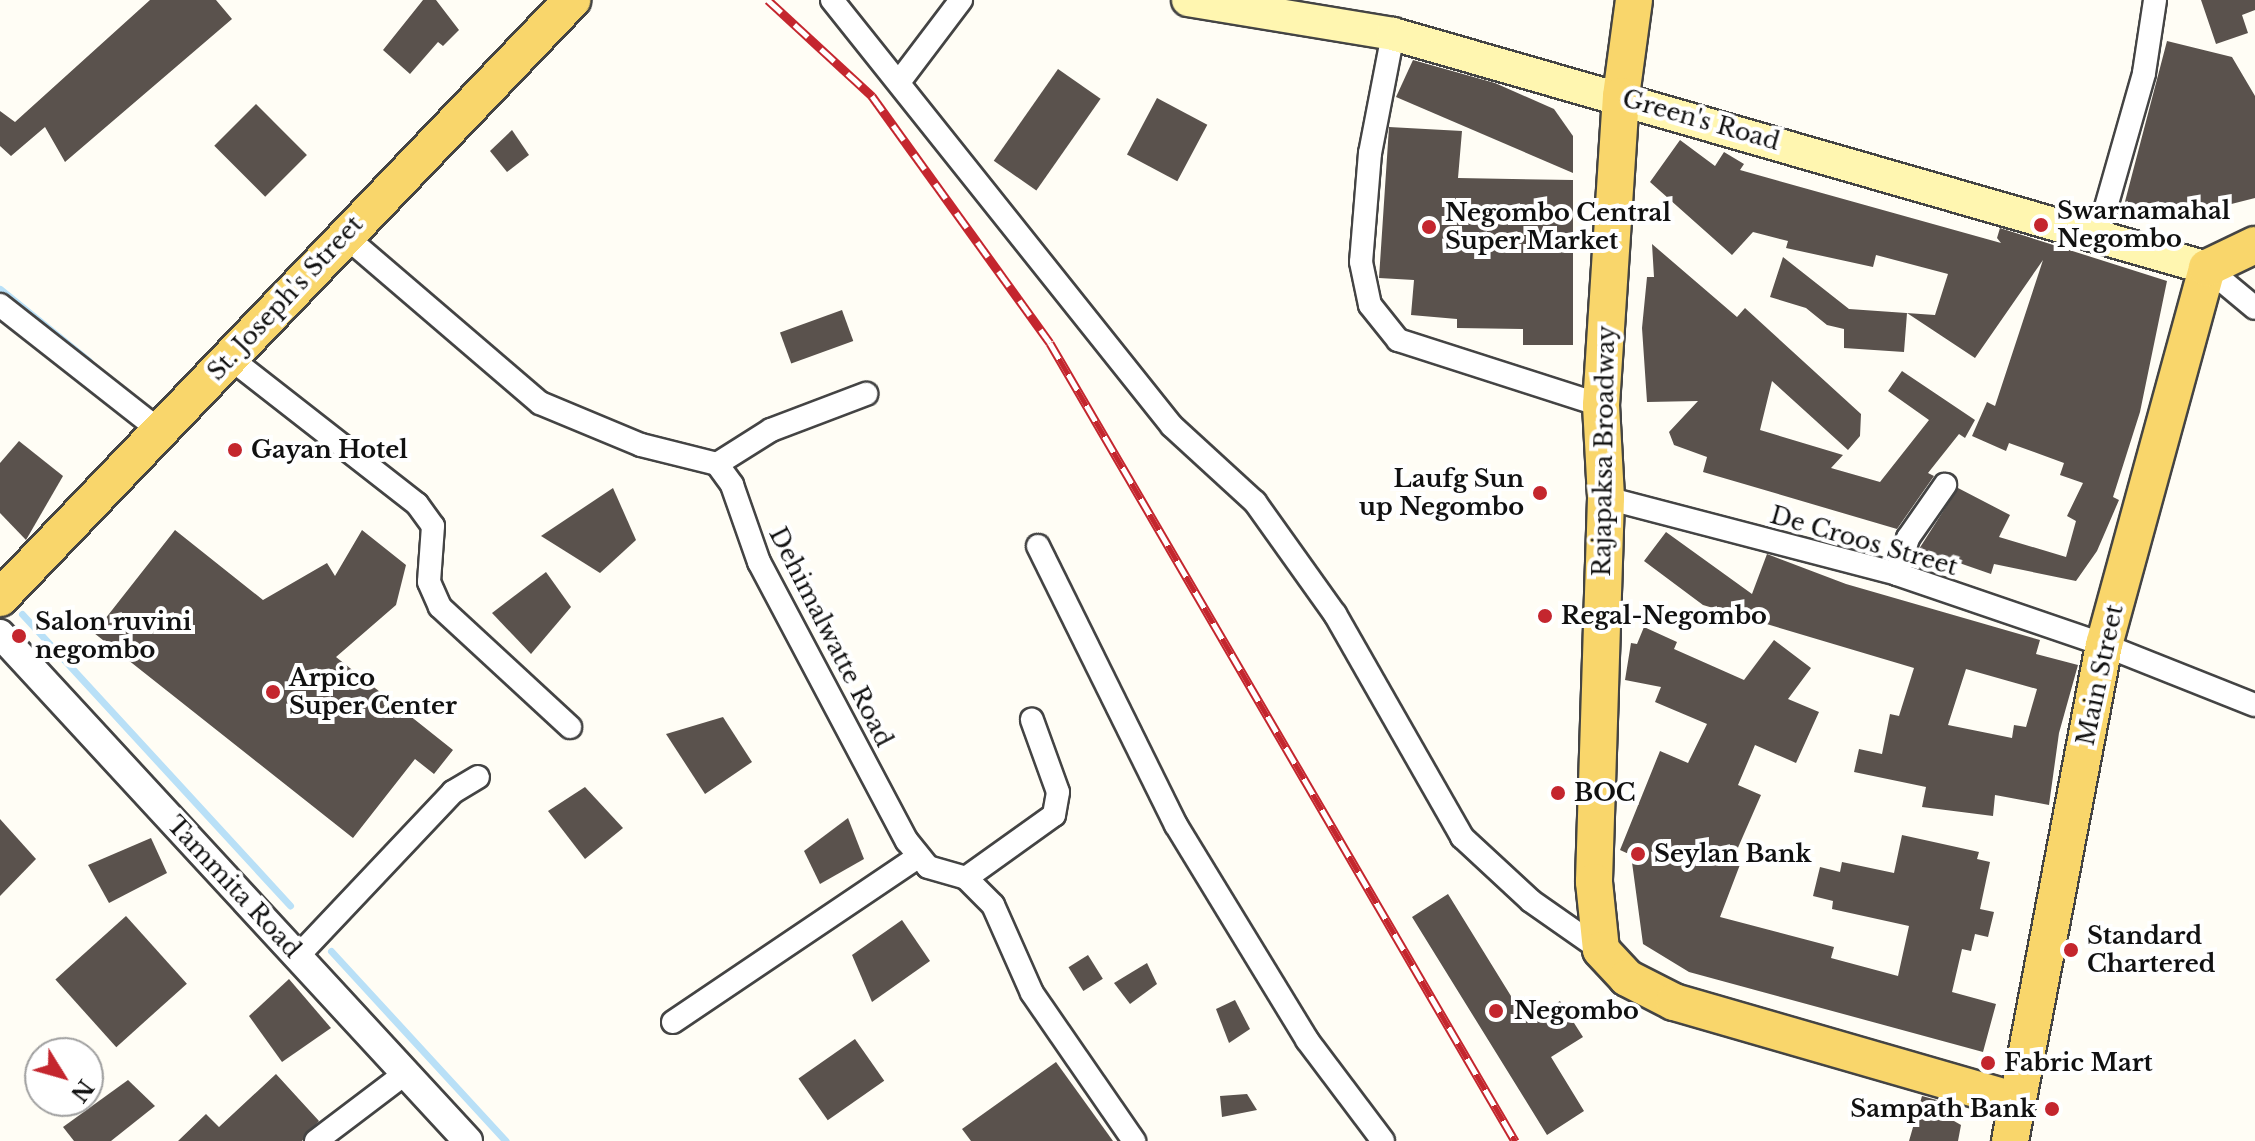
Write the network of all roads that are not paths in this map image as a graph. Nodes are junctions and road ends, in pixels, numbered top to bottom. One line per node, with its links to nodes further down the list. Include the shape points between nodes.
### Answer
1 (572, 0): 10 (main road, St. Joseph's Street)
2 (832, 0): 8 (street)
3 (961, 0): 8 (street)
4 (1188, 0): 7 (main road, Green's Road)
5 (1634, 0): 9 (main road, Rajapaksa Broadway)
6 (2155, 0): 11 (street, via 2144,73)
7 (1393, 34): 9 (main road, Green's Road); 18 (street, via 1370,153 1361,262 1370,305 1398,340)
8 (899, 82): 34 (street, via 1172,426 1255,502 1335,614 1462,837 1531,901)
9 (1621, 96): 11 (main road, Green's Road); 18 (main road, Rajapaksa Broadway)
10 (344, 235): 16 (main road, St. Joseph's Street); 20 (street, via 540,403 641,445)
11 (2098, 235): 13 (main road, Green's Road)
12 (2255, 245): 13 (main road)
13 (2207, 268): 15 (street); 27 (main road, Main Street)
14 (0, 305): 19 (street)
15 (2255, 308)
16 (230, 358): 19 (main road, St. Joseph's Street); 30 (street, via 417,504 433,526 429,582 440,607)
17 (866, 394): 20 (street, via 771,430)
18 (1601, 405): 22 (main road, Rajapaksa Broadway)
19 (160, 431): 25 (main road, St. Joseph's Street)
20 (717, 464): 32 (street, Dehimalwatte Road, via 732,485 759,562)
21 (1945, 485): 24 (street, via 1908,538)
22 (1606, 498): 24 (street, De Croos Street); 34 (main road, Rajapaksa Broadway, via 1594,882)
23 (1038, 546): 42 (street, via 1176,825 1307,1040)
24 (1897, 574): 27 (street, De Croos Street)
25 (2, 591)
26 (0, 634): 35 (street, Tammita Road)
27 (2104, 645): 28 (street, De Croos Street); 38 (main road, Main Street)
28 (2254, 702)
29 (1032, 720): 33 (street, via 1058,792 1054,815)
30 (570, 727)
31 (478, 777): 35 (street, via 453,792)
32 (918, 857): 33 (street, via 928,867); 36 (street)
33 (966, 878): 41 (street, via 993,905 1032,993)
34 (1601, 950): 38 (main road, via 1627,978 1674,1002)
35 (298, 956): 37 (street, Tammita Road)
36 (673, 1022)
37 (406, 1073): 39 (street); 40 (street, Tammita Road)
38 (2016, 1101): 43 (main road, Main Street)
39 (316, 1141)
40 (468, 1141)
41 (1134, 1141)
42 (1383, 1141)
43 (2010, 1141)

